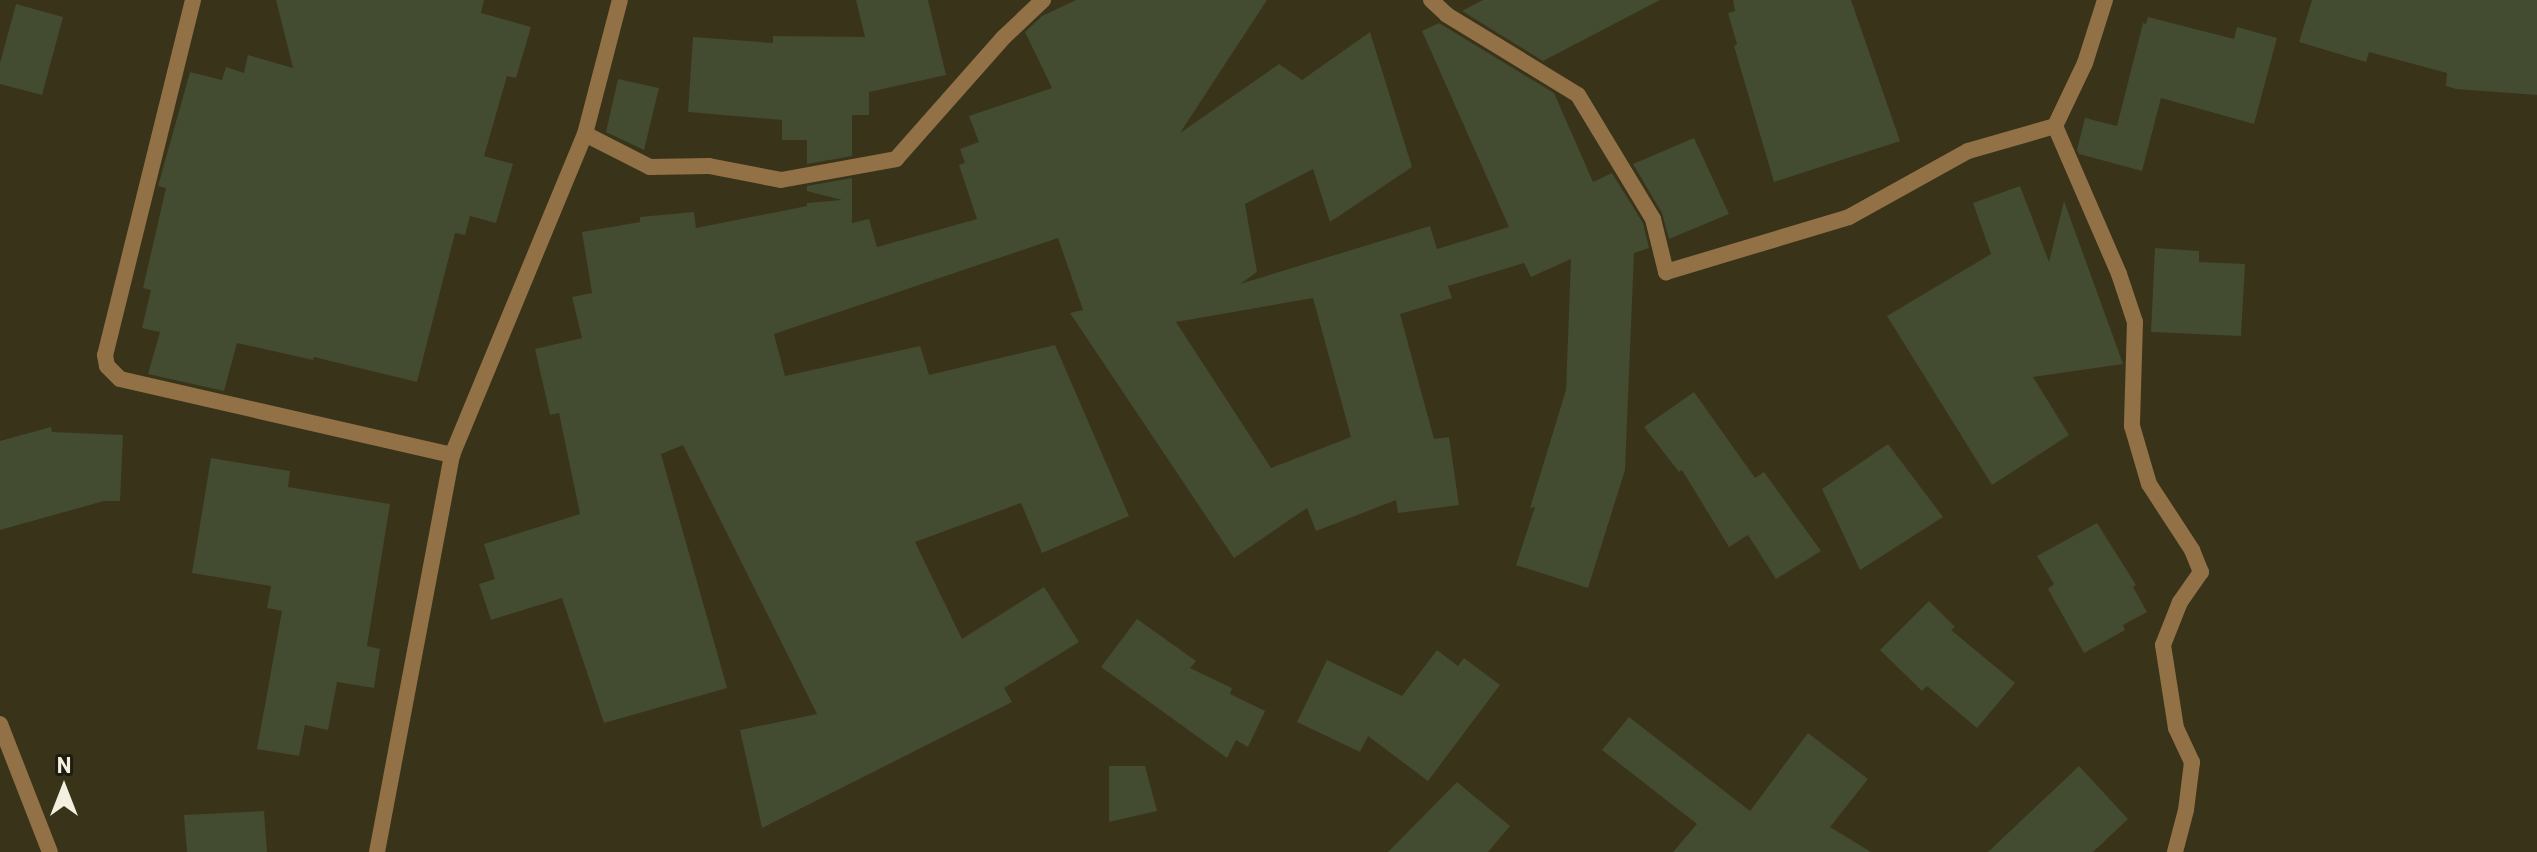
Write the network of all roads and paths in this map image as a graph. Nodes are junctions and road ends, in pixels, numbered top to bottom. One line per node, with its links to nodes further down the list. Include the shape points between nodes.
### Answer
1 (193, 0): 8 (street, via 105,355 107,366 120,379)
2 (620, 0): 7 (street)
3 (1043, 0): 7 (street, via 896,159 781,180 709,166 650,167)
4 (1431, 0): 6 (street, via 1578,95 1653,219 1666,272 1849,217 1968,151)
5 (2105, 0): 6 (street, via 2085,63)
6 (2055, 126): 12 (street, via 2135,322 2132,426 2149,484 2201,572 2180,602 2163,645 2176,728 2192,762)
7 (585, 134): 8 (street)
8 (452, 455): 11 (street)
9 (0, 724): 10 (street)
10 (50, 852)
11 (377, 852)
12 (2175, 852)

